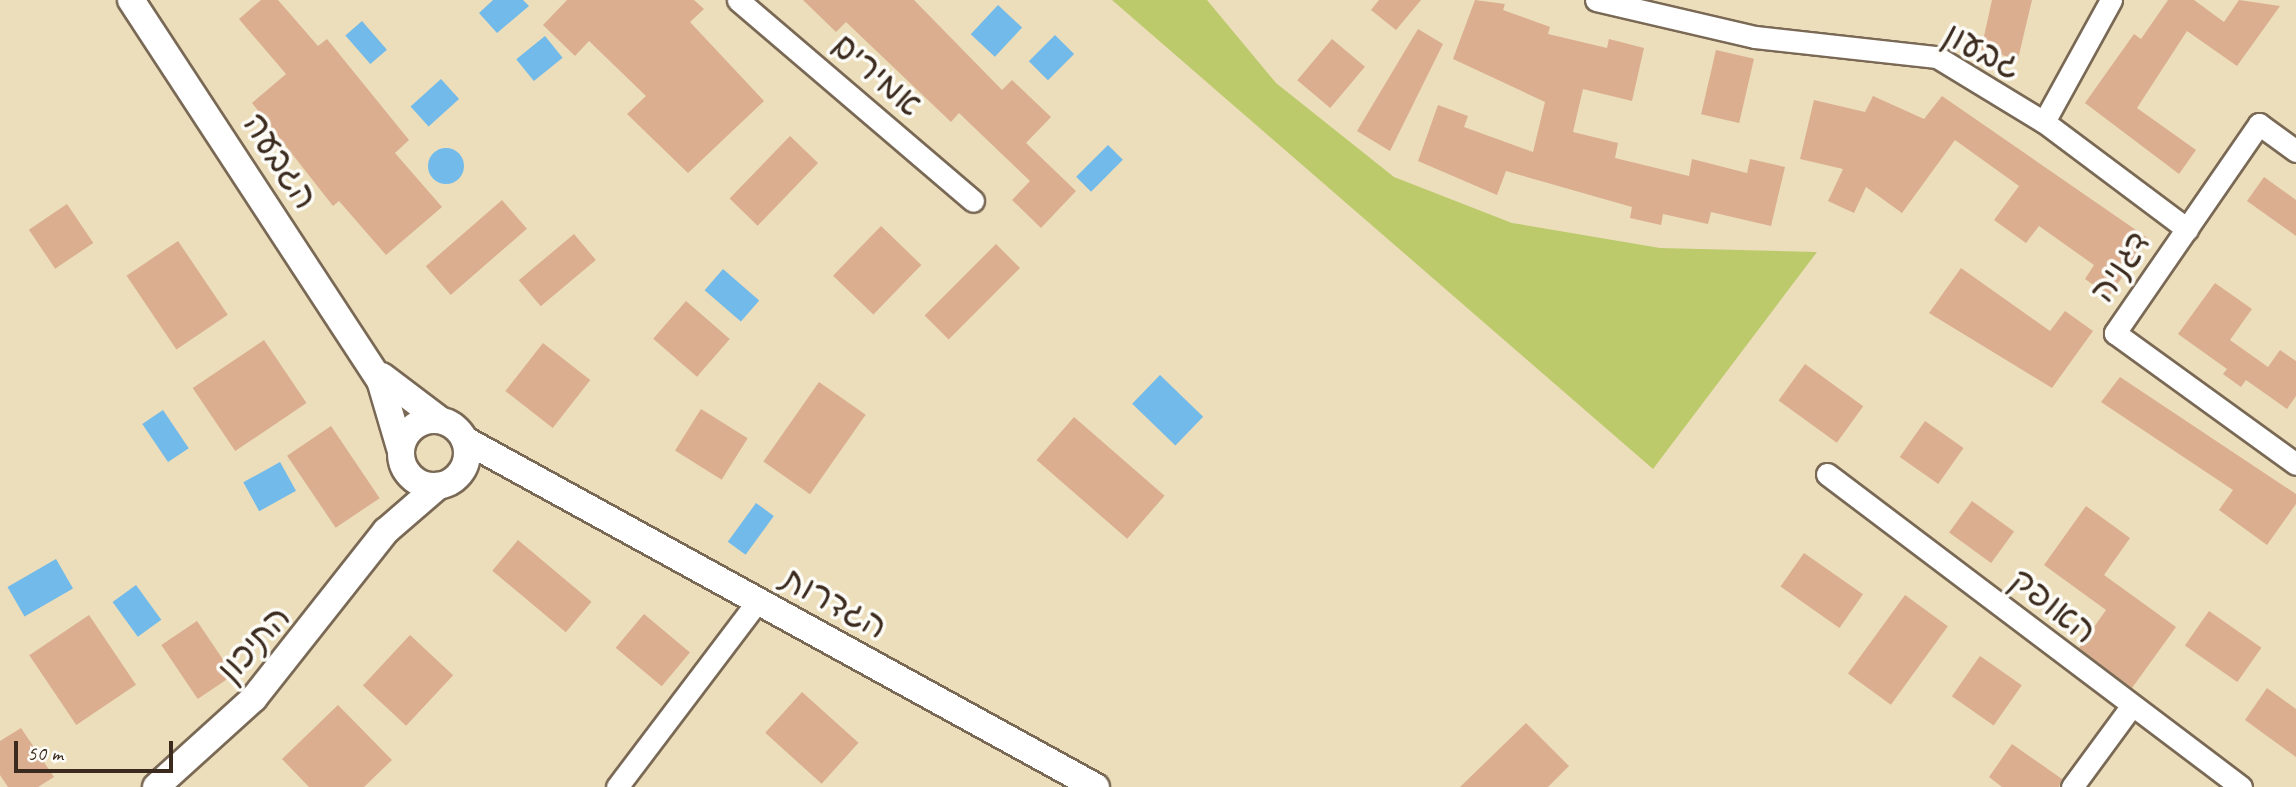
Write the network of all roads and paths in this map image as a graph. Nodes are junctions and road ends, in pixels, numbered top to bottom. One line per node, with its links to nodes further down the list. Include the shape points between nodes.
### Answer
1 (131, 0): 9 (street, הגבעה)
2 (738, 0): 7 (street, אמירים)
3 (1596, 0): 5 (street, גבעון, via 1755,37 1937,57)
4 (2111, 0): 5 (street)
5 (2044, 122): 8 (street, גבעון)
6 (2296, 151): 8 (street, דגניה, via 2259,124)
7 (973, 201)
8 (2187, 229): 13 (street, דגניה, via 2115,333)
9 (368, 362): 10 (street, הגבעה, via 404,397); 12 (street, הגבעה, via 393,412)
10 (440, 420): 11 (street); 12 (street, via 419,423)
11 (465, 440): 15 (street, via 466,463); 16 (street, הגדרות)
12 (401, 455): 15 (street, via 420,484); 17 (street, הגבעה)
13 (2296, 464)
14 (1828, 474): 19 (street, האופק)
15 (446, 483): 16 (street, הגדרות, via 509,476); 17 (street)
16 (537, 484): 18 (street, הגדרות)
17 (386, 531): 20 (street, התיכון, via 295,654)
18 (757, 602): 21 (street); 22 (street, הגדרות)
19 (2130, 708): 23 (street); 24 (street, האופק)
20 (156, 787)
21 (617, 787)
22 (1096, 787)
23 (2072, 787)
24 (2241, 787)

